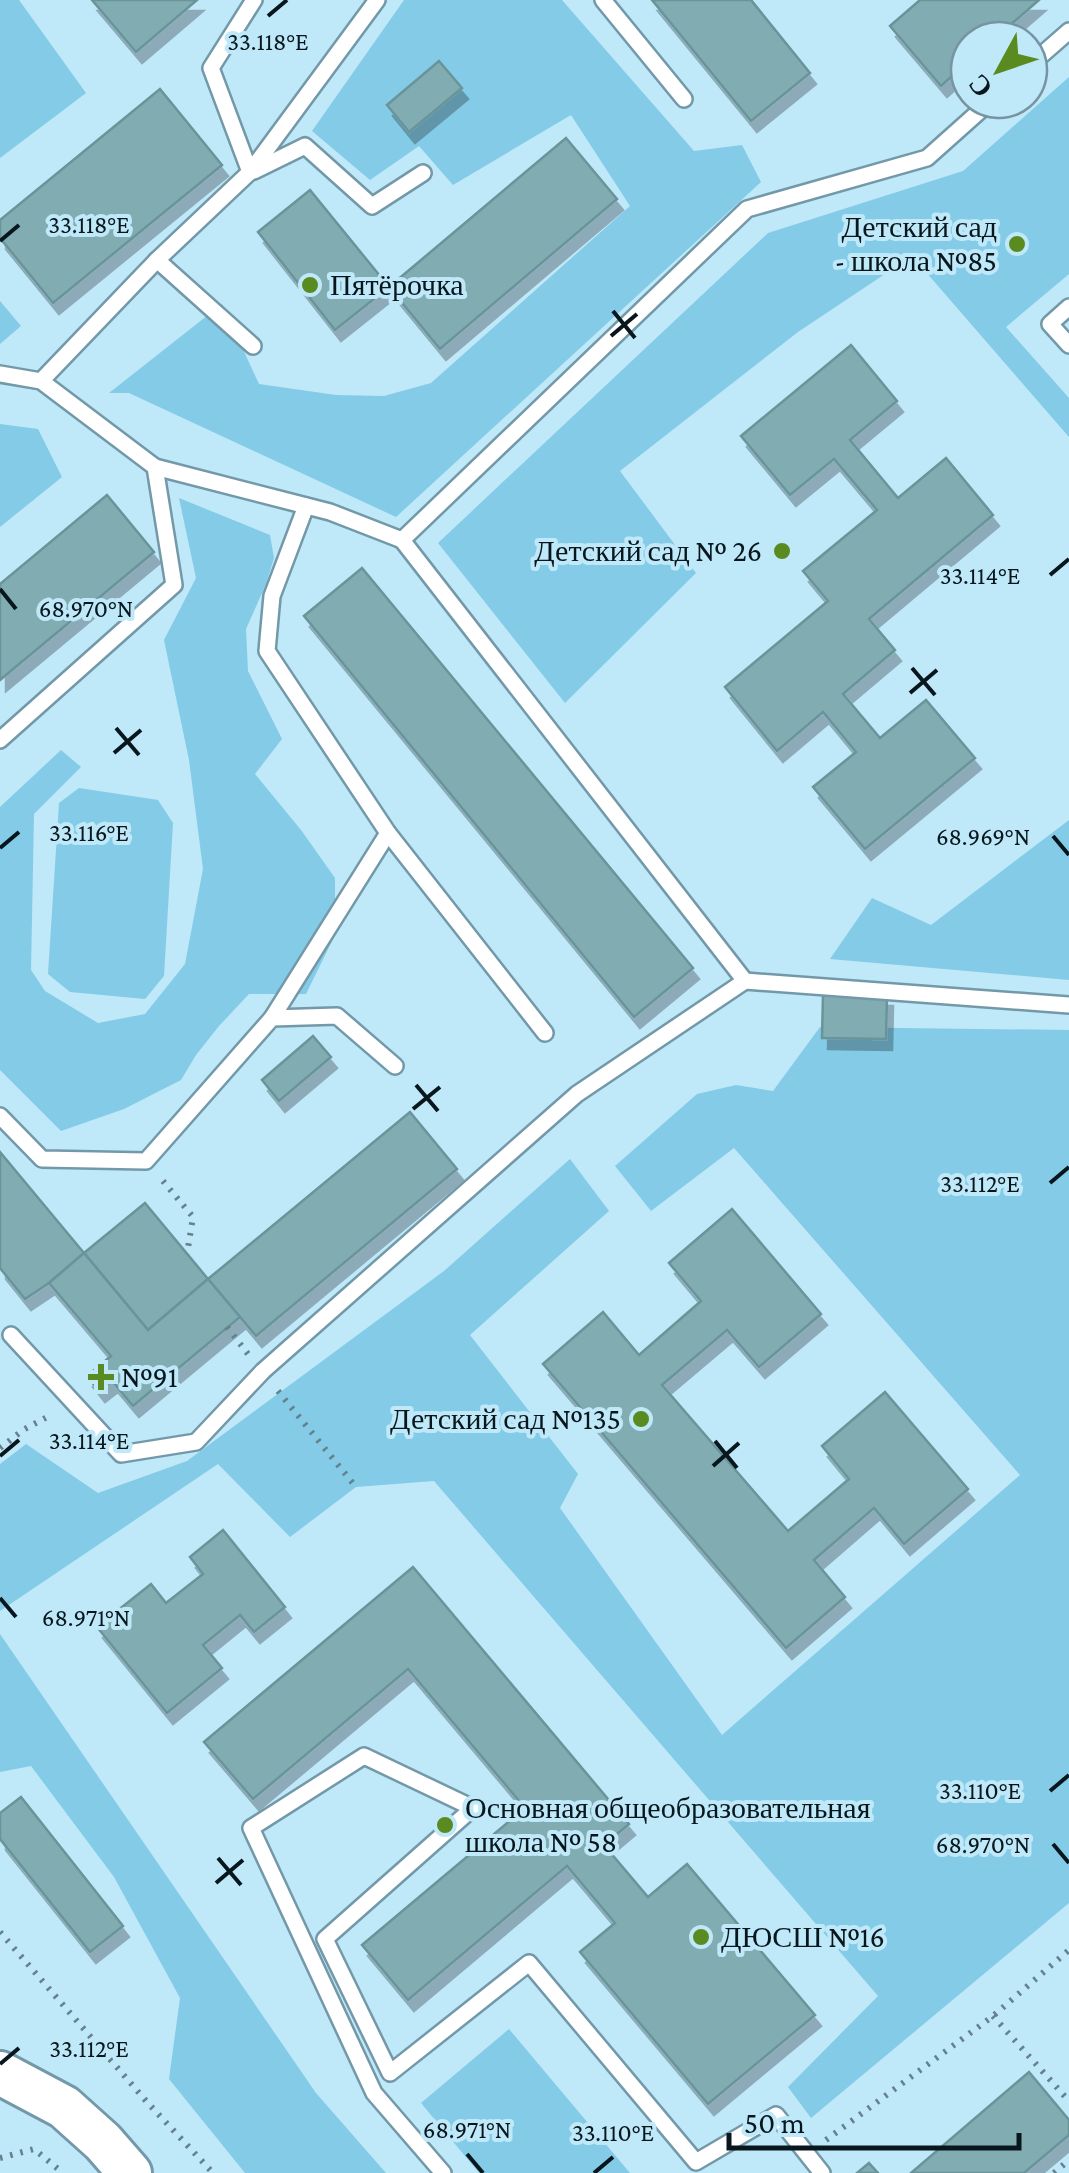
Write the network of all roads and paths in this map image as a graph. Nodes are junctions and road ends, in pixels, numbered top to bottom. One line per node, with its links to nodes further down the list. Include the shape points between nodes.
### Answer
1 (254, 0): 8 (lane, via 211,68)
2 (377, 0): 8 (lane)
3 (602, 0): 6 (lane)
4 (1069, 30): 5 (lane)
5 (1049, 48)
6 (684, 100)
7 (970, 120): 18 (lane, via 927,158 748,209)
8 (250, 172): 9 (lane, via 305,146 372,206); 10 (lane)
9 (424, 174)
10 (157, 260): 13 (lane); 15 (lane)
11 (1069, 307): 12 (lane, via 1050,324)
12 (1069, 345)
13 (253, 346)
14 (0, 374): 15 (lane)
15 (40, 381): 16 (lane)
16 (155, 467): 17 (lane); 19 (lane, via 174,584)
17 (306, 506): 18 (lane); 20 (lane, via 272,596 267,651)
18 (402, 540): 21 (lane)
19 (0, 740)
20 (388, 834): 23 (lane); 24 (lane)
21 (745, 981): 22 (lane); 30 (lane, via 577,1094)
22 (1069, 1005)
23 (272, 1018): 25 (lane, via 337,1016); 27 (lane)
24 (545, 1033)
25 (395, 1066)
26 (0, 1116): 27 (lane, via 42,1159)
27 (146, 1161): 28 (path, via 193,1217)
28 (187, 1254)
29 (10, 1335): 30 (lane, via 121,1454 196,1442)
30 (263, 1371): 33 (path)
31 (23, 1430): 32 (path)
32 (0, 1448)
33 (356, 1487)
34 (0, 1932): 45 (path)
35 (1069, 1950): 36 (path)
36 (994, 2016): 38 (path); 39 (path)
37 (0, 2073): 44 (street, via 64,2108)
38 (1069, 2101)
39 (808, 2154): 42 (lane, via 776,2115); 47 (lane)
40 (0, 2158): 43 (path, via 34,2149)
41 (1069, 2160): 48 (path)
42 (693, 2168): 46 (lane, via 528,1964 390,2074 325,1939 473,1808 364,1756 252,1828 374,2094)
43 (63, 2173)
44 (130, 2173)
45 (213, 2173)
46 (443, 2173)
47 (822, 2173)
48 (1054, 2173)

